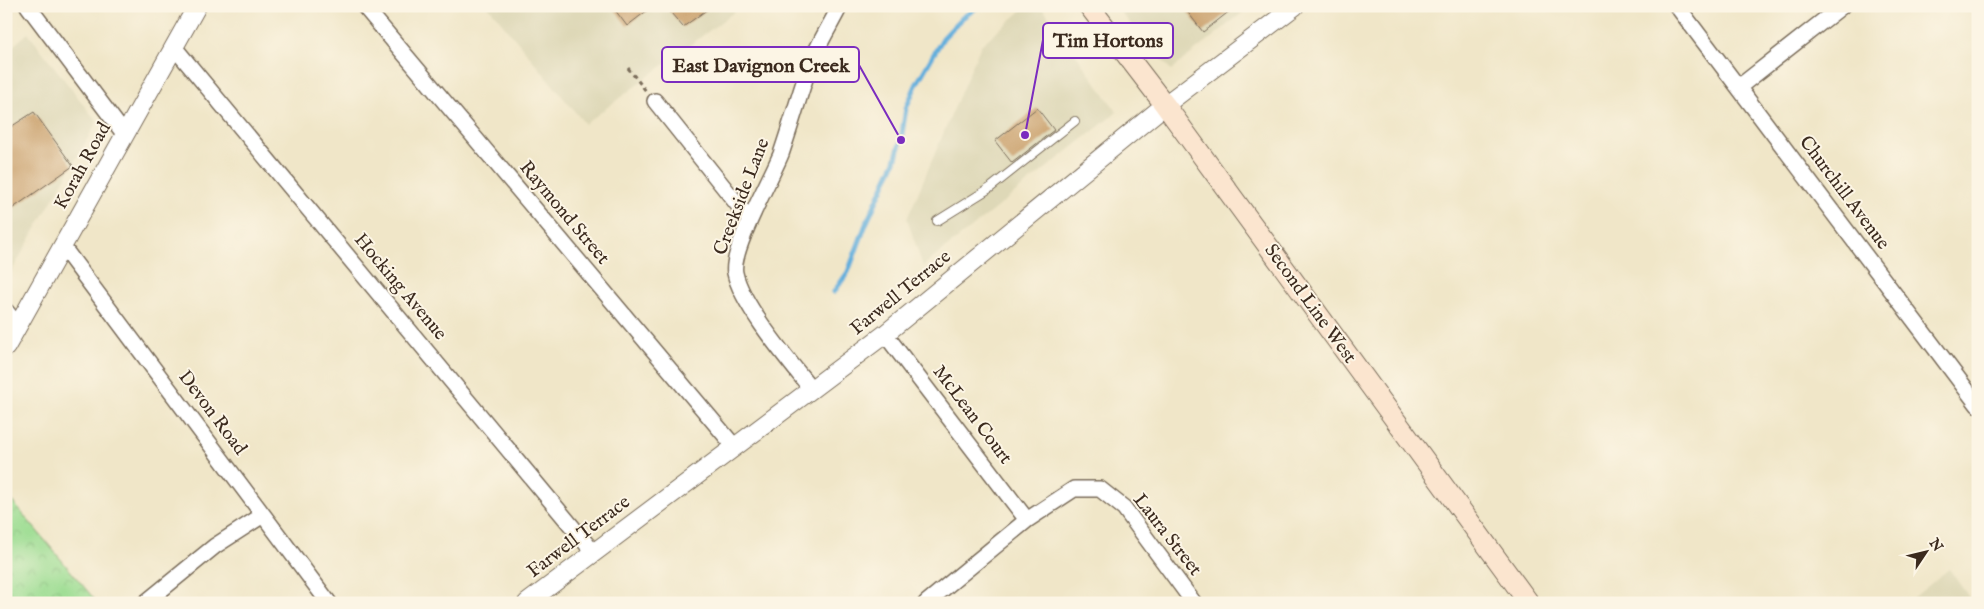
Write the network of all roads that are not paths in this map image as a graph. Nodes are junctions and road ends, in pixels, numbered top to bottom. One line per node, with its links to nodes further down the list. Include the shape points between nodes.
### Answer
1 (28, 6): 14 (street)
2 (197, 6): 9 (street, Korah Road)
3 (364, 6): 24 (street, Raymond Street)
4 (840, 6): 15 (street, Creekside Lane, via 810,65 780,155)
5 (1089, 6): 12 (main road, Second Line West)
6 (1295, 6): 12 (street, Farwell Terrace)
7 (1677, 6): 10 (street, Churchill Avenue)
8 (1842, 6): 10 (street)
9 (174, 47): 14 (street, Korah Road); 27 (street, Hocking Avenue)
10 (1738, 87): 23 (street, Churchill Avenue)
11 (655, 101): 15 (street)
12 (1164, 104): 20 (street, Farwell Terrace); 33 (main road, Second Line West)
13 (1075, 121): 16 (lane, via 990,188)
14 (125, 135): 17 (street, Korah Road)
15 (750, 220): 22 (street, Creekside Lane, via 735,261 735,273 744,295 765,327)
16 (937, 221)
17 (62, 246): 19 (street, Korah Road); 25 (street, Devon Road)
18 (6, 311): 19 (street)
19 (18, 326): 21 (street, Korah Road)
20 (885, 334): 22 (street, Farwell Terrace); 26 (street, McLean Court)
21 (6, 347)
22 (812, 390): 24 (street, Farwell Terrace)
23 (1978, 405)
24 (734, 446): 27 (street, Farwell Terrace)
25 (263, 515): 28 (street, via 215,546); 29 (street, Devon Road)
26 (1026, 520): 31 (street, Laura Street); 32 (street, Laura Street, via 1074,489 1100,489 1124,508)
27 (594, 553): 30 (street, Farwell Terrace)
28 (145, 603)
29 (329, 603)
30 (527, 603)
31 (926, 603)
32 (1194, 603)
33 (1529, 603)

